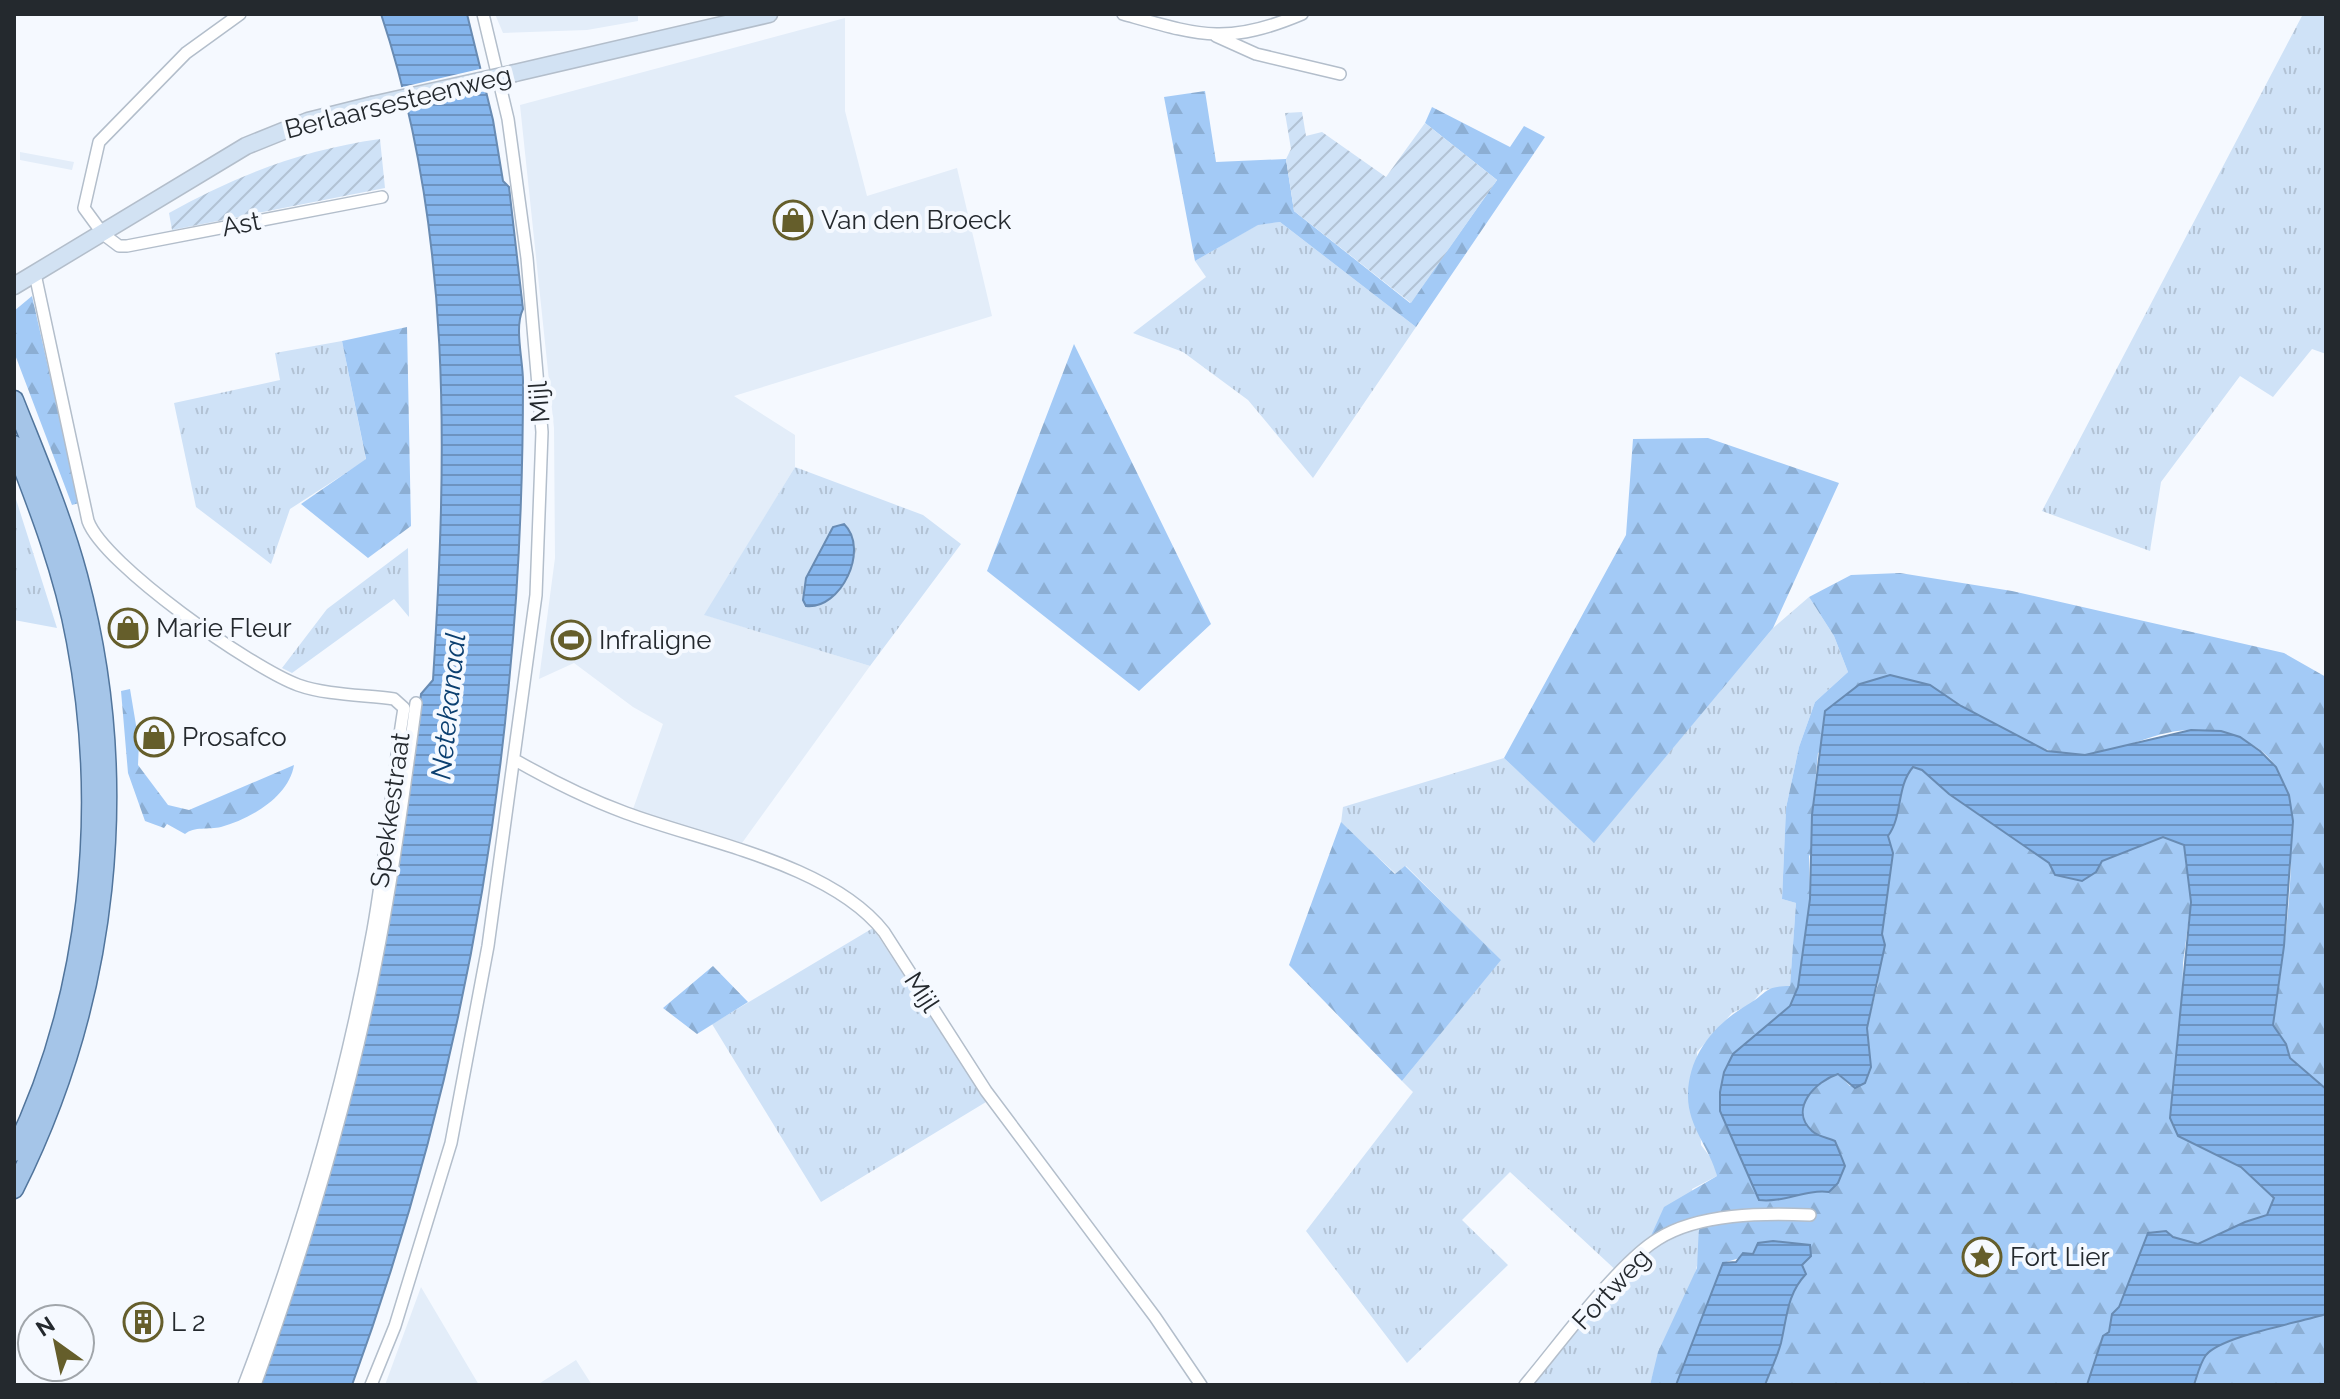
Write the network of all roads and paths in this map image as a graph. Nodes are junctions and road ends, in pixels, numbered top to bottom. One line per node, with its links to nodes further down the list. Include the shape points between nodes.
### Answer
1 (240, 14): 9 (street, via 186,53 106,131 84,208)
2 (483, 14): 15 (street, Mijl, via 508,119 542,432 536,595)
3 (769, 14): 9 (street, Berlaarsesteenweg, bridge, via 308,121 202,170)
4 (1123, 14): 6 (street)
5 (1302, 14): 6 (street, via 1274,26)
6 (1216, 36): 7 (street, via 1256,54)
7 (1340, 74)
8 (382, 197): 9 (street, Ast, via 127,246)
9 (103, 234): 10 (street, Berlaarsesteenweg)
10 (35, 274): 11 (street, Berlaarsesteenweg); 19 (street, Spekkestraat, via 88,521 100,544 129,572 279,676 300,686 394,699 404,708 373,929 343,1066 292,1249)
11 (14, 286)
12 (14, 400): 17 (main road, via 78,575 99,675 108,803 101,906 84,1000 62,1083)
13 (14, 445): 16 (main road, via 52,550 76,640 91,786 78,948 46,1078)
14 (416, 703): 20 (street, via 384,924 356,1053 321,1185)
15 (515, 760): 21 (street, Mijl, via 488,946 451,1143 395,1326); 22 (street, Mijl, via 622,812 776,864 865,910 995,1104)
16 (14, 1152)
17 (14, 1189)
18 (1810, 1215): 23 (street, Fortweg, via 1722,1220 1659,1238 1620,1274)
19 (244, 1385)
20 (255, 1385)
21 (371, 1385)
22 (1201, 1385)
23 (1525, 1385)

